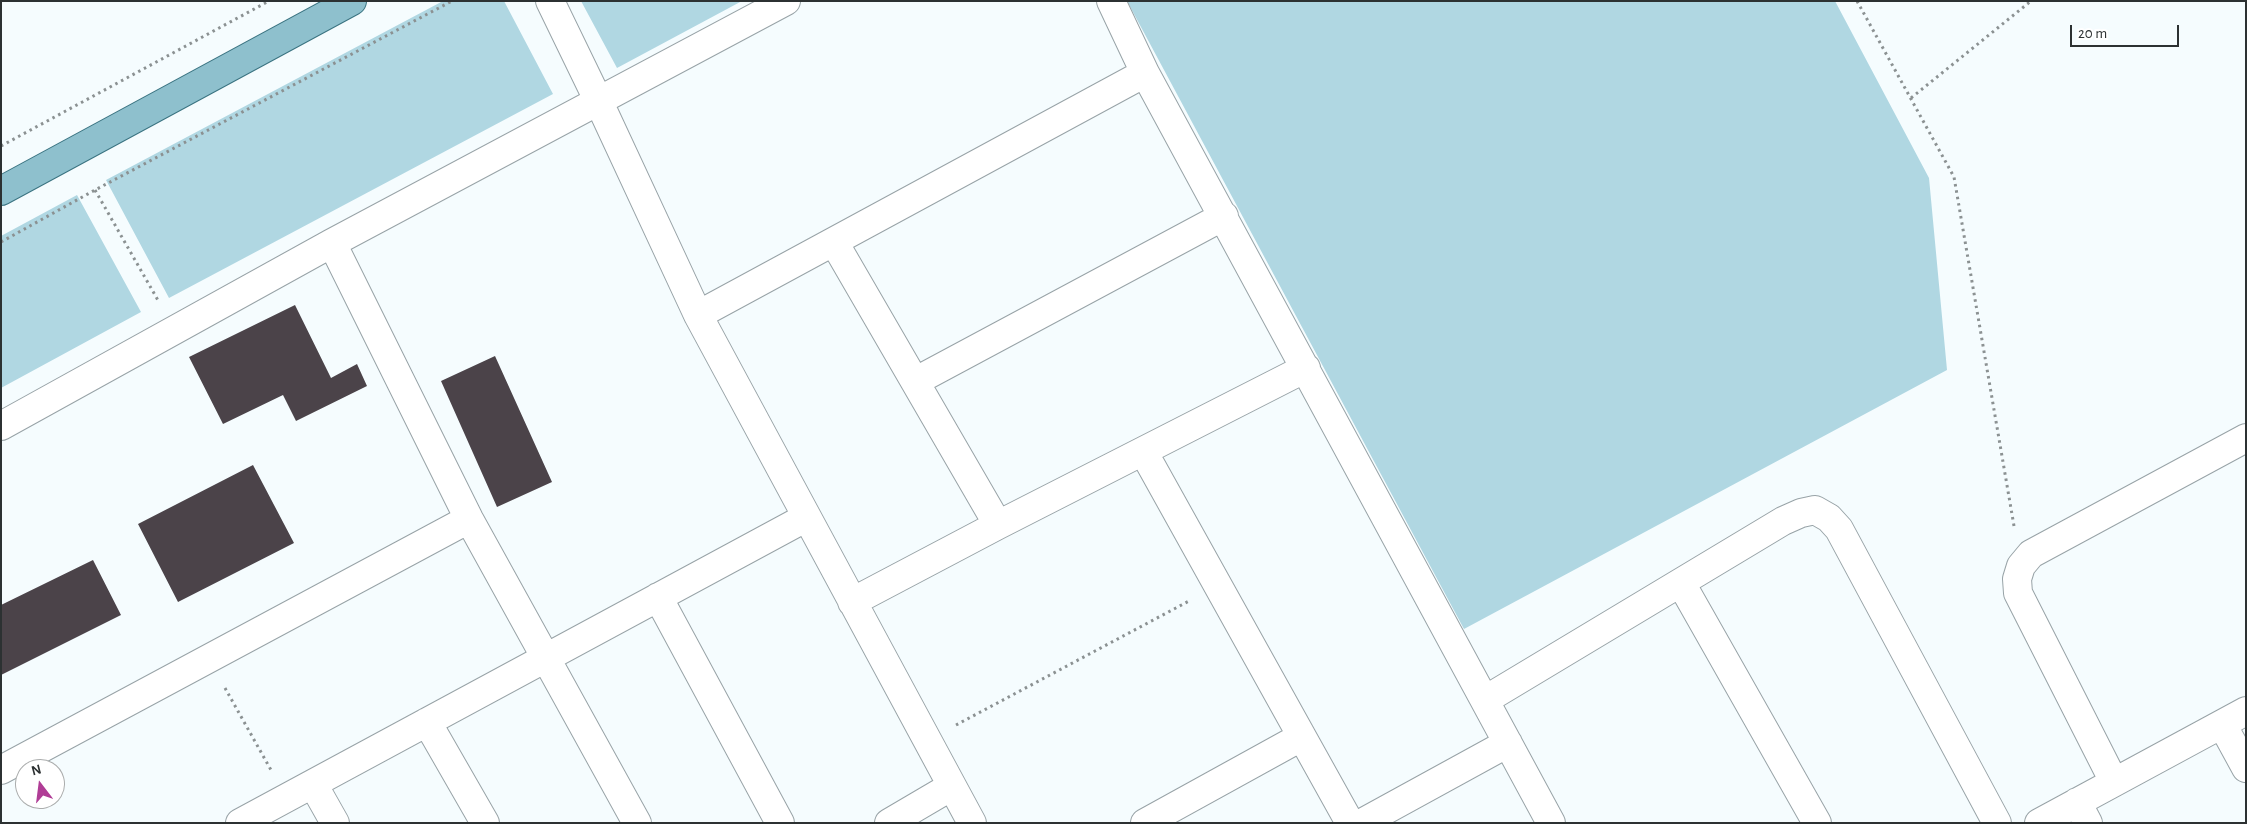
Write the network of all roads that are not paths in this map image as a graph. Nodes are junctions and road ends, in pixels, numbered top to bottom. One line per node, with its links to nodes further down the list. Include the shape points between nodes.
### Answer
1 (352, 1): 7 (main road)
2 (550, 1): 6 (street)
3 (786, 1): 6 (street)
4 (1111, 1): 5 (street)
5 (1145, 73): 8 (street); 9 (street)
6 (598, 100): 10 (street); 11 (street)
7 (1, 191)
8 (1224, 216): 12 (street); 13 (street)
9 (834, 242): 11 (street); 13 (street)
10 (332, 243): 14 (street); 18 (street)
11 (698, 315): 17 (street)
12 (1306, 368): 16 (street); 24 (street)
13 (916, 381): 19 (street)
14 (1, 426)
15 (2246, 438): 32 (street, via 2031,554 2021,566 2017,578 2018,593)
16 (1143, 451): 19 (street); 28 (street)
17 (807, 517): 21 (street); 22 (street)
18 (469, 519): 23 (street); 31 (street)
19 (998, 525): 22 (street)
20 (1682, 584): 24 (street); 47 (street); 48 (street, via 1783,521 1815,510 1829,518 1839,529)
21 (658, 598): 23 (street); 41 (street)
22 (852, 602): 34 (street)
23 (546, 658): 26 (street); 40 (street)
24 (1485, 700): 29 (street)
25 (2246, 711): 27 (street)
26 (427, 722): 33 (street); 39 (street)
27 (2222, 724): 30 (street); 32 (street)
28 (1301, 737): 36 (street); 44 (street)
29 (1508, 742): 45 (street); 46 (street)
30 (2246, 768)
31 (1, 770)
32 (2114, 782): 35 (street)
33 (313, 784): 37 (street); 38 (street)
34 (952, 786): 42 (street); 43 (street)
35 (2082, 812): 49 (street)
36 (1153, 821)
37 (240, 823)
38 (335, 823)
39 (485, 823)
40 (637, 823)
41 (780, 823)
42 (889, 823)
43 (972, 823)
44 (1350, 823)
45 (1362, 823)
46 (1551, 823)
47 (1817, 823)
48 (1997, 823)
49 (2039, 823)

